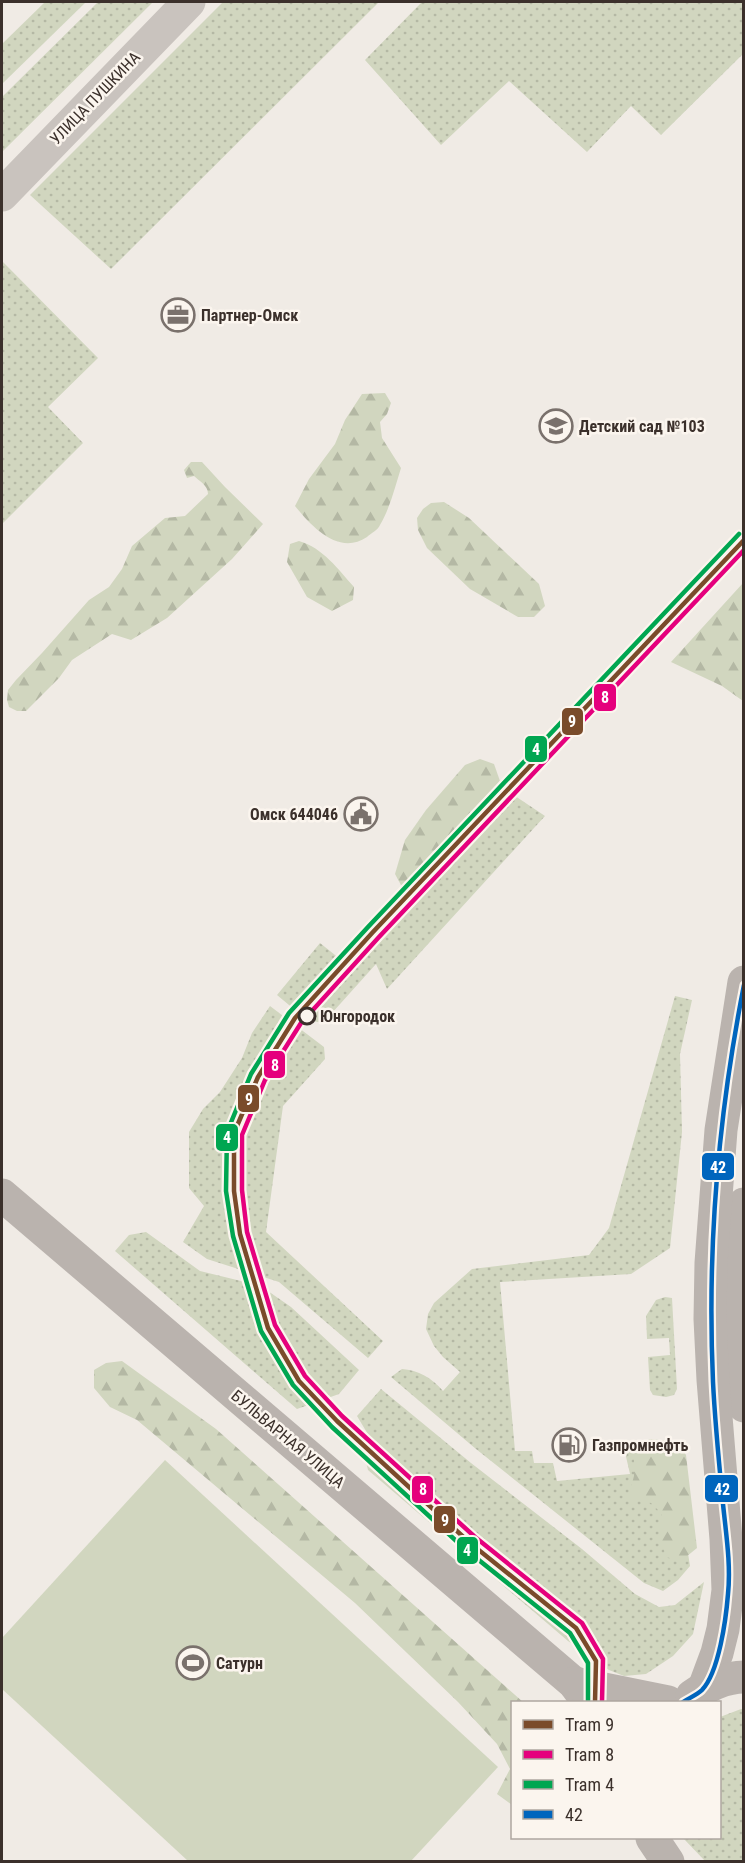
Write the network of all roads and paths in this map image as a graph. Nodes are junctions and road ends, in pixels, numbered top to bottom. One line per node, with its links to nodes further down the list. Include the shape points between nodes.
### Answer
1 (189, 2): 2 (street, УЛИЦА ПУШКИНА)
2 (2, 195)
3 (744, 982): 9 (main road, via 721,1130 711,1263 713,1380 728,1590 717,1653)
4 (2, 1195): 8 (main road, БУЛЬВАРНАЯ УЛИЦА)
5 (744, 1204): 6 (main road, via 739,1320)
6 (744, 1406)
7 (744, 1677): 9 (main road)
8 (581, 1693): 10 (main road, БУЛЬВАРНАЯ УЛИЦА)
9 (694, 1695)
10 (658, 1701)
11 (653, 1839): 12 (main road)
12 (668, 1862)

